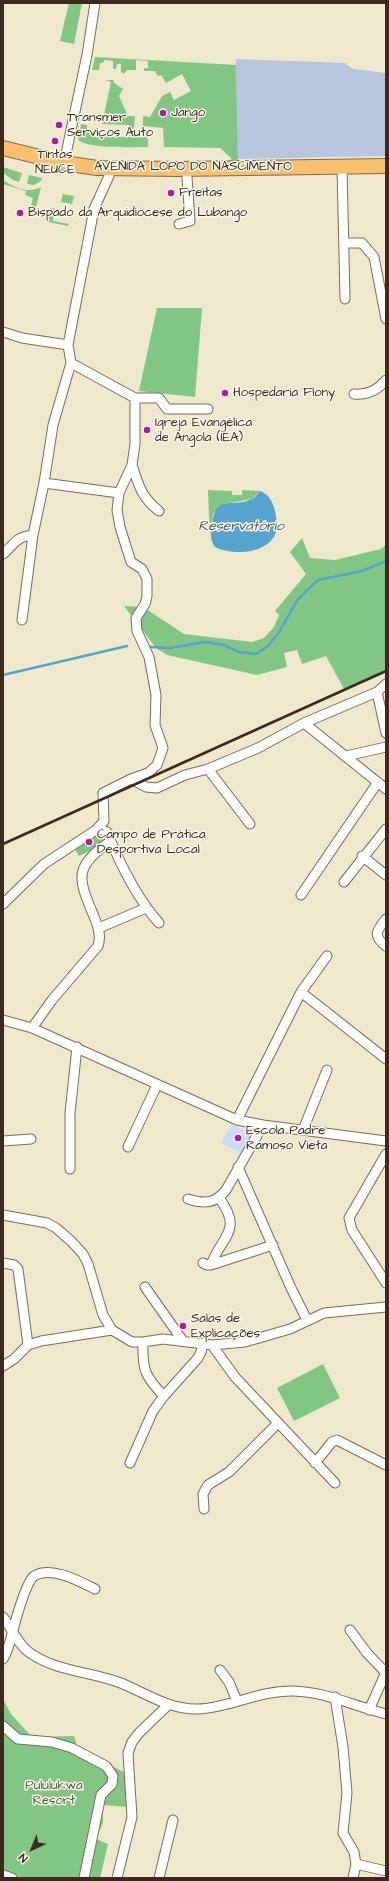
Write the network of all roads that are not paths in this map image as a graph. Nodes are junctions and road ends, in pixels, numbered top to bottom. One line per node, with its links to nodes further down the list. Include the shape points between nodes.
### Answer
1 (95, 3): 4 (street, via 87,55)
2 (3, 148): 4 (main road, AVENIDA LOPO DO NASCIMENTO)
3 (3, 157): 8 (main road, AVENIDA LOPO DO NASCIMENTO, via 63,171)
4 (64, 163): 6 (main road, AVENIDA LOPO DO NASCIMENTO, via 113,168)
5 (386, 166): 6 (main road, AVENIDA LOPO DO NASCIMENTO)
6 (342, 171): 7 (main road, AVENIDA LOPO DO NASCIMENTO); 9 (main road, AVENIDA LOPO DO NASCIMENTO); 11 (street)
7 (386, 173)
8 (109, 176): 9 (main road, AVENIDA LOPO DO NASCIMENTO); 15 (street, via 94,209)
9 (187, 178): 10 (street, via 190,221)
10 (179, 224)
11 (345, 243): 12 (street); 13 (street, via 362,243 372,253)
12 (345, 299)
13 (386, 319)
14 (3, 332): 15 (street, via 22,338)
15 (68, 344): 16 (street)
16 (71, 363): 19 (street); 22 (street, via 53,425)
17 (386, 380): 18 (street, via 382,386 371,392)
18 (354, 394)
19 (134, 398): 20 (street, via 159,398 167,408); 21 (street)
20 (208, 408)
21 (132, 465): 23 (street); 24 (street, via 147,502)
22 (44, 483): 23 (street); 25 (street)
23 (119, 493): 35 (street, via 118,518 127,551 131,562 142,569 147,579 145,604 136,618 137,631 149,657 156,695 155,725 163,748 157,765 148,773)
24 (159, 511)
25 (33, 535): 26 (street, via 16,539); 27 (street)
26 (3, 554)
27 (22, 620)
28 (386, 684): 29 (street)
29 (377, 692): 30 (street); 31 (street)
30 (304, 723): 33 (street); 34 (street, via 258,748)
31 (386, 733)
32 (386, 747): 33 (street)
33 (346, 756): 36 (street)
34 (208, 769): 35 (street, via 185,775 157,788); 38 (street)
35 (131, 779): 40 (street, via 103,793 104,821)
36 (378, 782): 37 (street); 45 (street)
37 (386, 789)
38 (250, 824)
39 (386, 829): 42 (street)
40 (96, 830): 41 (street, via 107,832); 46 (street, via 44,864)
41 (111, 841): 47 (street, via 121,865); 50 (street, via 93,853 84,866 81,881)
42 (362, 856): 43 (street); 44 (street)
43 (386, 875)
44 (344, 882)
45 (302, 895)
46 (3, 904)
47 (146, 908): 49 (street); 50 (street)
48 (386, 919): 51 (street, via 378,928 377,934 379,941)
49 (158, 923)
50 (99, 928): 55 (street, via 98,946)
51 (386, 946)
52 (327, 956): 53 (street)
53 (301, 992): 57 (street); 60 (street)
54 (3, 1020): 55 (street)
55 (32, 1028): 56 (street)
56 (77, 1047): 59 (street); 69 (street, via 70,1113)
57 (386, 1059)
58 (327, 1070): 62 (street)
59 (157, 1084): 60 (street); 66 (street)
60 (237, 1120): 61 (street)
61 (263, 1125): 62 (street); 68 (street)
62 (303, 1130): 65 (street)
63 (31, 1140): 64 (street)
64 (3, 1141)
65 (386, 1141)
66 (128, 1147)
67 (386, 1154): 75 (street, via 349,1218 352,1230)
68 (238, 1167): 70 (street); 73 (street)
69 (70, 1169)
70 (219, 1198): 71 (street, via 211,1202); 73 (street, via 230,1215 231,1226 227,1238 207,1264)
71 (188, 1199)
72 (3, 1215): 79 (street, via 47,1223 84,1254 104,1315)
73 (273, 1245): 78 (street)
74 (3, 1263): 83 (street, via 14,1265 18,1269)
75 (386, 1283)
76 (145, 1287): 80 (street)
77 (386, 1307): 78 (street, via 324,1313)
78 (307, 1320): 82 (street, via 290,1329 245,1342)
79 (112, 1330): 81 (street, via 132,1342); 83 (street)
80 (183, 1341): 81 (street, via 163,1339); 82 (street)
81 (143, 1342): 85 (street, via 144,1368 148,1378)
82 (207, 1344): 85 (street); 86 (street)
83 (28, 1345): 84 (street)
84 (3, 1366)
85 (164, 1396): 87 (street, via 153,1412)
86 (278, 1423): 88 (street); 91 (street, via 229,1472 208,1484 203,1494)
87 (130, 1463)
88 (315, 1463): 89 (street, via 332,1442 337,1440); 90 (street)
89 (386, 1465)
90 (336, 1483)
91 (204, 1508)
92 (95, 1590): 94 (street, via 75,1579 58,1574 34,1576 29,1583)
93 (3, 1617): 94 (street)
94 (13, 1630): 96 (street, via 10,1645); 101 (street, via 19,1643 43,1661 70,1671 117,1681)
95 (350, 1630): 98 (street, via 367,1653)
96 (3, 1659)
97 (220, 1670): 100 (street, via 229,1682)
98 (386, 1672): 102 (street)
99 (335, 1697): 100 (street, via 291,1691); 102 (street); 108 (street, via 347,1793 343,1833 354,1852)
100 (237, 1701): 101 (street, via 200,1709)
101 (168, 1705): 113 (street, via 139,1733 128,1753 132,1817)
102 (369, 1710): 103 (street)
103 (386, 1714)
104 (3, 1726): 105 (street)
105 (18, 1739): 106 (street); 112 (street, via 52,1742 72,1748 106,1766 113,1776 112,1784 101,1795)
106 (3, 1740)
107 (173, 1820): 114 (street)
108 (356, 1864): 109 (street); 115 (street)
109 (386, 1871)
110 (3, 1875): 111 (street)
111 (12, 1878)
112 (84, 1878)
113 (117, 1878)
114 (159, 1878)
115 (353, 1878)

